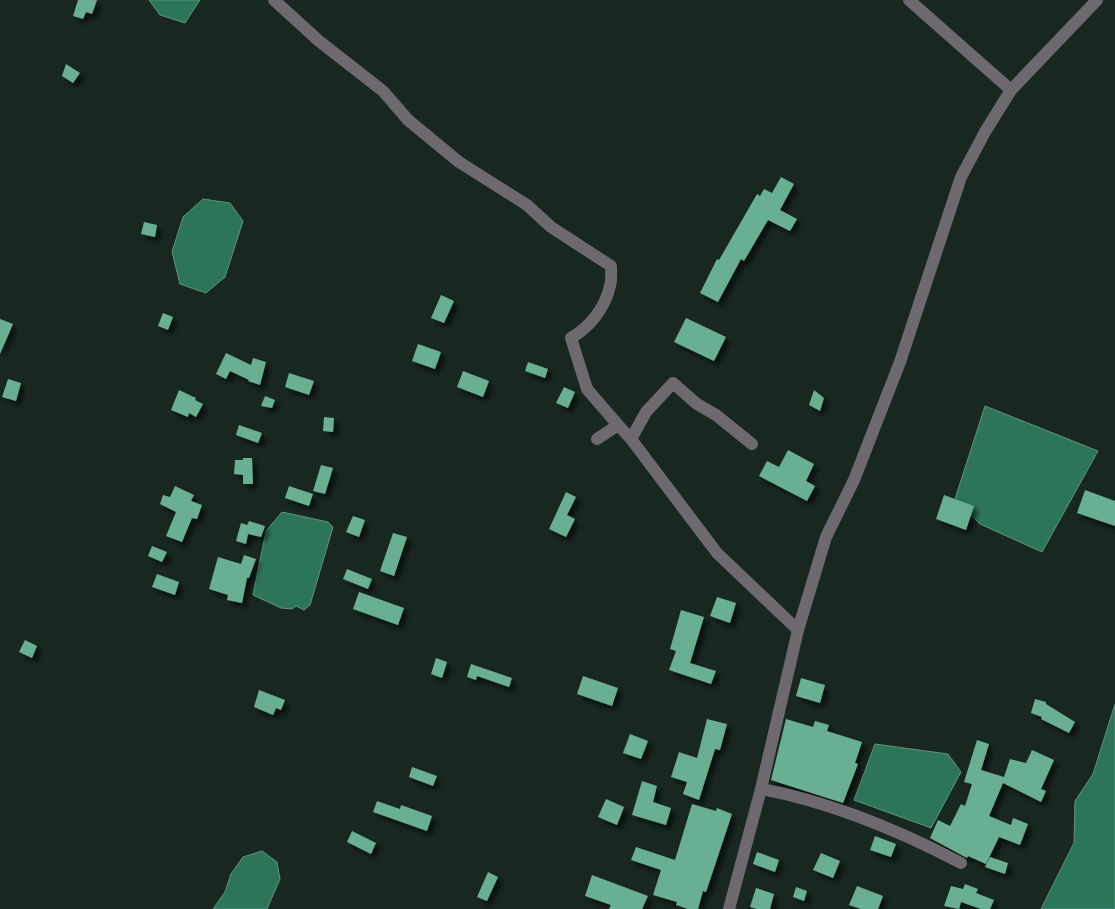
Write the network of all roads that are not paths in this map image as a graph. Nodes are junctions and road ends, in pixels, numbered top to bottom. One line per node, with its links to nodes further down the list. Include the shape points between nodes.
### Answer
1 (274, 0): 5 (street, via 319,41 383,91 408,120 459,162 527,205 551,227 611,266 611,285 603,307 582,332 571,338 587,389)
2 (909, 0): 4 (street)
3 (1097, 0): 4 (street)
4 (1011, 90): 9 (street, via 961,177 900,362 854,480 826,537)
5 (618, 425): 6 (street); 7 (street)
6 (597, 439)
7 (631, 439): 8 (street, via 646,412 672,383); 9 (street, via 716,554)
8 (752, 444)
9 (798, 630): 10 (street)
10 (761, 789): 11 (street, via 832,807); 12 (street)
11 (961, 863)
12 (730, 909)

